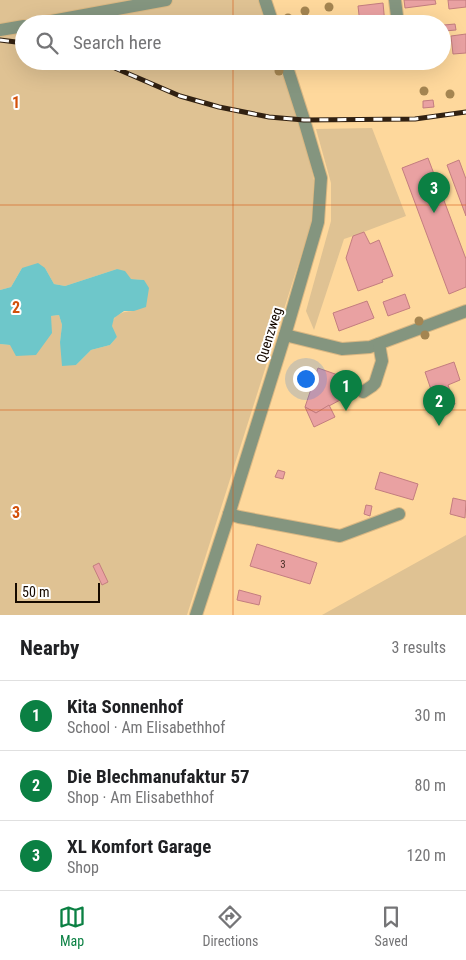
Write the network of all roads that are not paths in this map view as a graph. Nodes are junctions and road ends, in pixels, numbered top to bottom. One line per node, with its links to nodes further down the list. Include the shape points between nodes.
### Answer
1 (166, 0): 4 (street)
2 (265, 0): 5 (street)
3 (395, 0): 6 (street)
4 (84, 15)
5 (270, 15)
6 (397, 15)
7 (15, 28): 8 (street)
8 (0, 30)
9 (288, 70): 11 (street, Quenzweg, via 321,178 318,222)
10 (466, 311): 12 (street)
11 (285, 335): 12 (street, via 342,349); 14 (street, Quenzweg)
12 (379, 344): 13 (street, via 382,361 376,383)
13 (363, 392)
14 (229, 514): 15 (street, via 340,536); 16 (street, Quenzweg)
15 (399, 514)
16 (196, 615)

